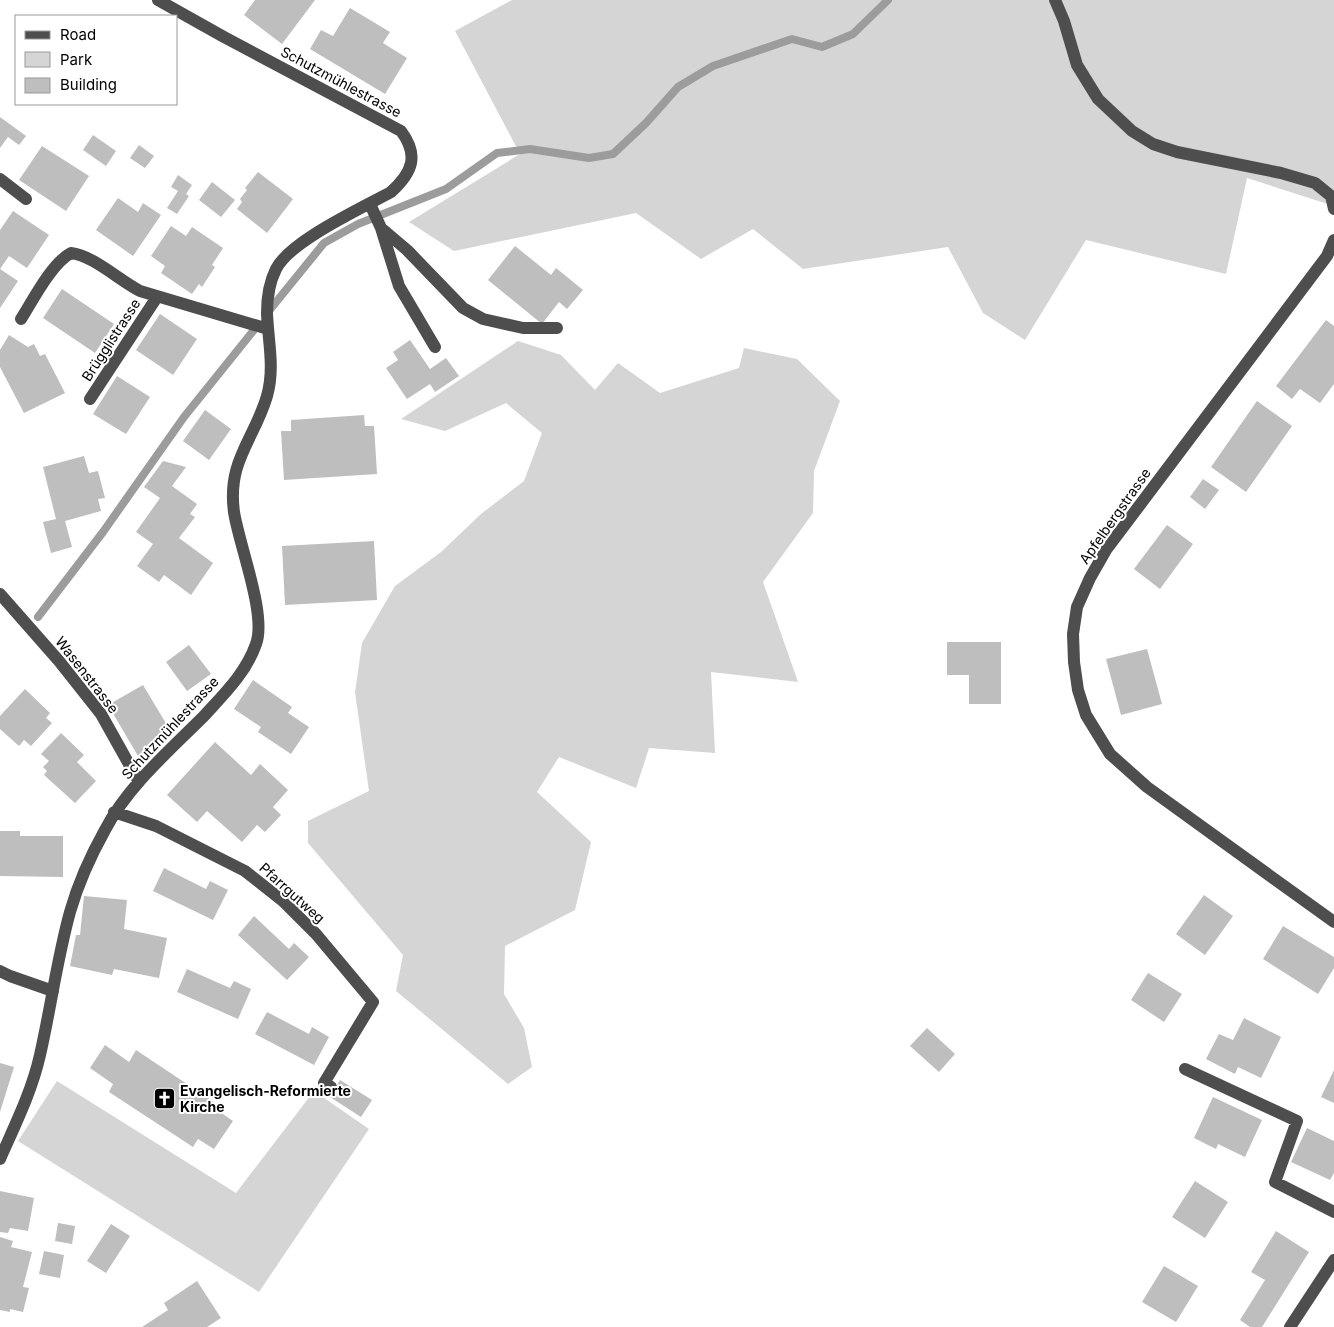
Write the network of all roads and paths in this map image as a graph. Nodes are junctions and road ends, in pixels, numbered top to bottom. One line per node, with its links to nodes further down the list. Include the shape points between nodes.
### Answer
1 (158, 0): 5 (street, Schutzmühlestrasse, via 401,130 411,148 412,160 408,171 401,183)
2 (1055, 0): 6 (street, via 1077,65 1098,99 1132,131 1153,144 1177,152 1315,183 1331,196)
3 (0, 179): 4 (street)
4 (26, 199)
5 (371, 207): 7 (street); 12 (street, Schutzmühlestrasse, via 301,243 286,255 269,287)
6 (1334, 209)
7 (381, 228): 11 (street, via 463,308 484,319 523,328); 13 (street, via 399,286)
8 (1334, 240): 18 (street, Apfelbergstrasse, via 1327,256 1106,550 1078,607 1073,634 1078,690 1086,715 1110,754 1147,787)
9 (157, 296): 10 (street, Brügglistrasse, via 124,283 86,257 71,253 56,265); 12 (street, Brügglistrasse); 14 (street, Brügglistrasse)
10 (20, 319)
11 (557, 328)
12 (268, 329): 16 (street, Schutzmühlestrasse, via 272,358 267,398 234,473 232,490 255,600 258,641 227,692)
13 (435, 348)
14 (90, 399)
15 (0, 594): 16 (street, Wasenstrasse, via 101,714)
16 (139, 782): 17 (street, Schutzmühlestrasse)
17 (114, 812): 20 (street, Schutzmühlestrasse, via 81,880 70,911); 22 (street, Pfarrgutweg, via 156,826 245,870 316,934 373,1002 324,1084)
18 (1334, 922)
19 (0, 972): 20 (street)
20 (53, 991): 23 (street, Schutzmühlestrasse, via 40,1057)
21 (1185, 1069): 24 (street, via 1296,1121 1275,1182)
22 (331, 1087)
23 (0, 1159)
24 (1334, 1212)
25 (1334, 1260): 26 (street)
26 (1290, 1327)

